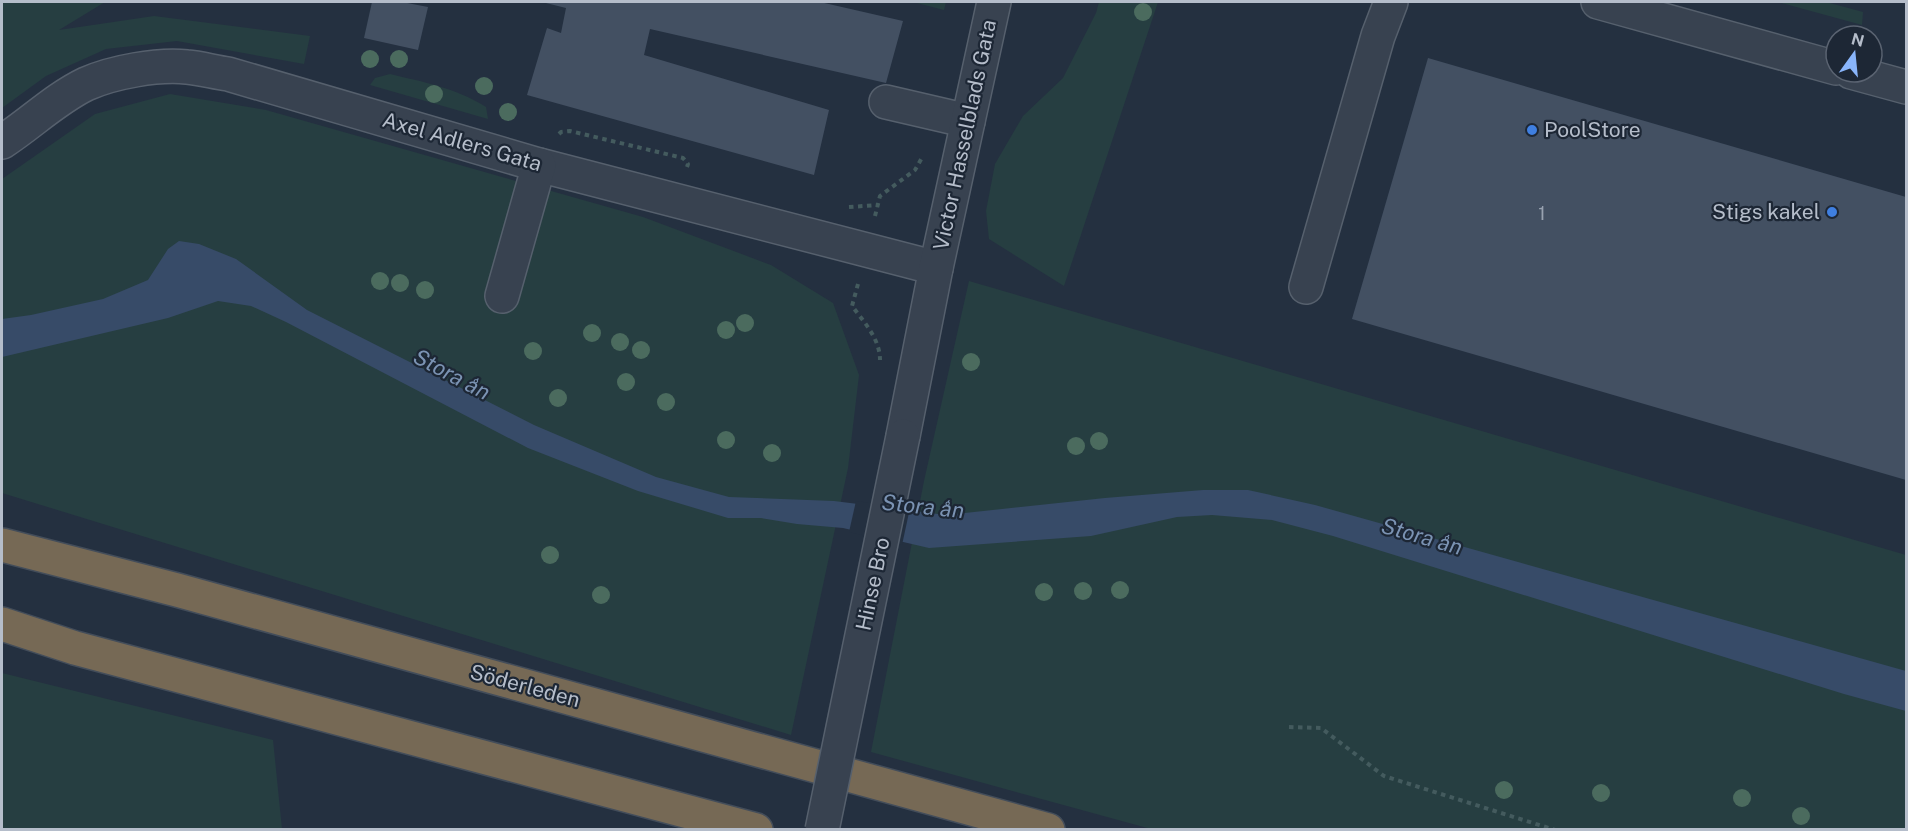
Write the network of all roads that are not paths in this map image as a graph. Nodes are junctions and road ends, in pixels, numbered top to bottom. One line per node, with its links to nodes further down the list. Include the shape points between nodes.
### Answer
1 (994, 2): 8 (street, Victor Hasselblads Gata)
2 (1391, 2): 12 (street)
3 (1598, 2): 4 (street)
4 (1824, 65)
5 (1884, 81): 6 (street)
6 (1906, 87)
7 (886, 102): 8 (street)
8 (968, 121): 11 (street, Victor Hasselblads Gata)
9 (2, 142): 10 (street, Axel Adlers Gata, via 87,84 155,67 186,67 228,74)
10 (539, 165): 11 (street, Axel Adlers Gata); 13 (street)
11 (936, 268): 21 (street, Hinse Bro, bridge)
12 (1306, 287)
13 (502, 296)
14 (2, 527): 16 (highway)
15 (2, 545): 16 (highway, Söderleden)
16 (132, 578): 22 (highway, Söderleden)
17 (2, 624): 19 (highway)
18 (2, 632): 19 (highway)
19 (75, 648): 20 (highway)
20 (756, 830)
21 (822, 830)
22 (1048, 830)

